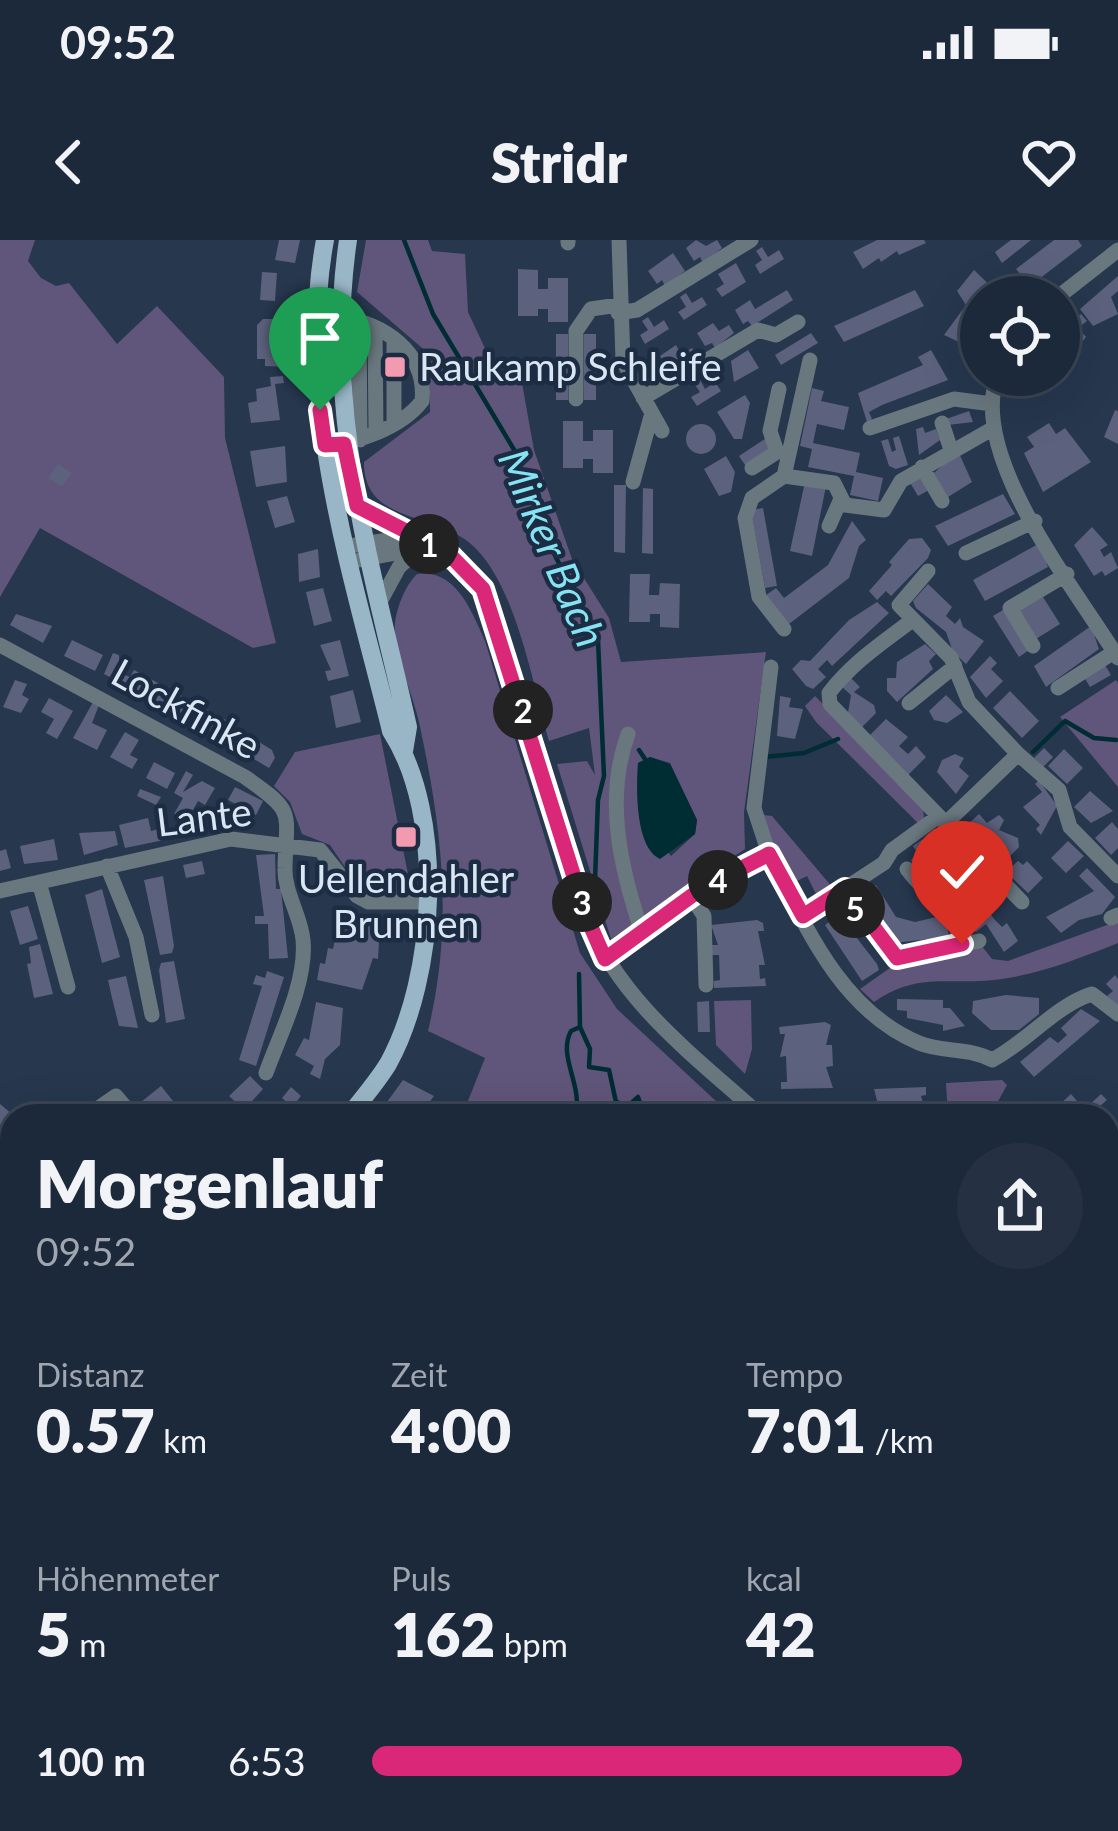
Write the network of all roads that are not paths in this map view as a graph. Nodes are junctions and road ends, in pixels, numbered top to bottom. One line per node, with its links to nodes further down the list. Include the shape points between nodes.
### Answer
1 (325, 240): 11 (main road)
2 (348, 240): 8 (main road)
3 (619, 240): 7 (street)
4 (751, 240): 7 (street, via 637,310)
5 (1118, 250): 6 (street)
6 (1080, 280)
7 (618, 309): 16 (street, via 591,309 576,331); 18 (street, via 623,361)
8 (338, 317): 10 (street); 11 (street); 25 (main road)
9 (799, 322): 18 (street, via 776,335 758,330)
10 (367, 325): 12 (street); 24 (street); 25 (street)
11 (317, 329): 25 (main road)
12 (394, 339): 19 (street); 19 (street, via 418,360 423,385 414,410)
13 (810, 360): 29 (street)
14 (779, 389): 29 (street, via 770,431 777,452 758,464)
15 (994, 396): 17 (street)
16 (576, 399)
17 (992, 404): 21 (street, via 954,399); 22 (street)
18 (647, 405): 23 (street); 30 (street)
19 (394, 422): 24 (street)
20 (942, 424): 27 (street)
21 (870, 428)
22 (992, 429): 27 (street); 34 (street)
23 (662, 431)
24 (376, 432): 25 (street)
25 (343, 443): 33 (main road); 37 (main road)
26 (910, 449): 28 (street)
27 (951, 450): 28 (street)
28 (920, 469): 31 (street, via 901,481 884,510); 32 (street)
29 (781, 478): 31 (street, via 834,483); 43 (street, via 743,510 759,597)
30 (633, 482)
31 (840, 501): 35 (street)
32 (942, 501)
33 (357, 506): 36 (street); 37 (main road)
34 (1035, 521): 38 (street); 40 (street)
35 (829, 526)
36 (426, 547): 37 (street); 41 (street, via 399,567); 68 (street, via 475,577 494,612)
37 (358, 552): 41 (main road); 52 (main road, via 392,731)
38 (965, 554)
39 (928, 571): 42 (street, via 900,601)
40 (1066, 574): 45 (street, via 1010,608); 46 (street)
41 (380, 602): 52 (main road, via 408,727)
42 (911, 621): 47 (street); 54 (street, via 855,661 829,700)
43 (784, 629)
44 (0, 645): 55 (street, Lockfinke, via 245,776 282,808)
45 (1033, 646)
46 (1116, 655): 49 (street)
47 (955, 666): 50 (street); 53 (street, via 969,702)
48 (771, 667): 56 (street, via 754,808)
49 (1058, 688)
50 (909, 703)
51 (628, 734): 67 (street, via 616,802 622,864)
52 (404, 752): 64 (main road, via 423,830)
53 (1018, 754): 54 (street); 59 (street, via 1059,790 1070,827)
54 (941, 821): 61 (street); 65 (street)
55 (290, 844): 57 (street, Lante, via 231,839); 64 (street, Lante, via 320,850 368,902); 73 (street, Lockfinke, via 285,868 302,958)
56 (769, 854): 63 (street); 66 (street)
57 (107, 866): 60 (street, Lante); 72 (street, Lante, via 136,937)
58 (907, 869): 61 (street, via 970,943 897,958)
59 (1118, 876)
60 (39, 882): 62 (street, Lante); 70 (street)
61 (845, 889): 66 (street)
62 (0, 891)
63 (691, 896): 67 (street); 69 (street, via 704,916)
64 (428, 902): 74 (main road, via 399,1039)
65 (1022, 902)
66 (803, 916): 71 (street, via 862,1006 936,1049 974,1050 992,1060 1092,994)
67 (642, 933): 68 (street)
68 (605, 959): 75 (street, via 641,1005)
69 (706, 985)
70 (68, 987)
71 (1118, 1014)
72 (152, 1015)
73 (266, 1073)
74 (358, 1104)
75 (748, 1104)

